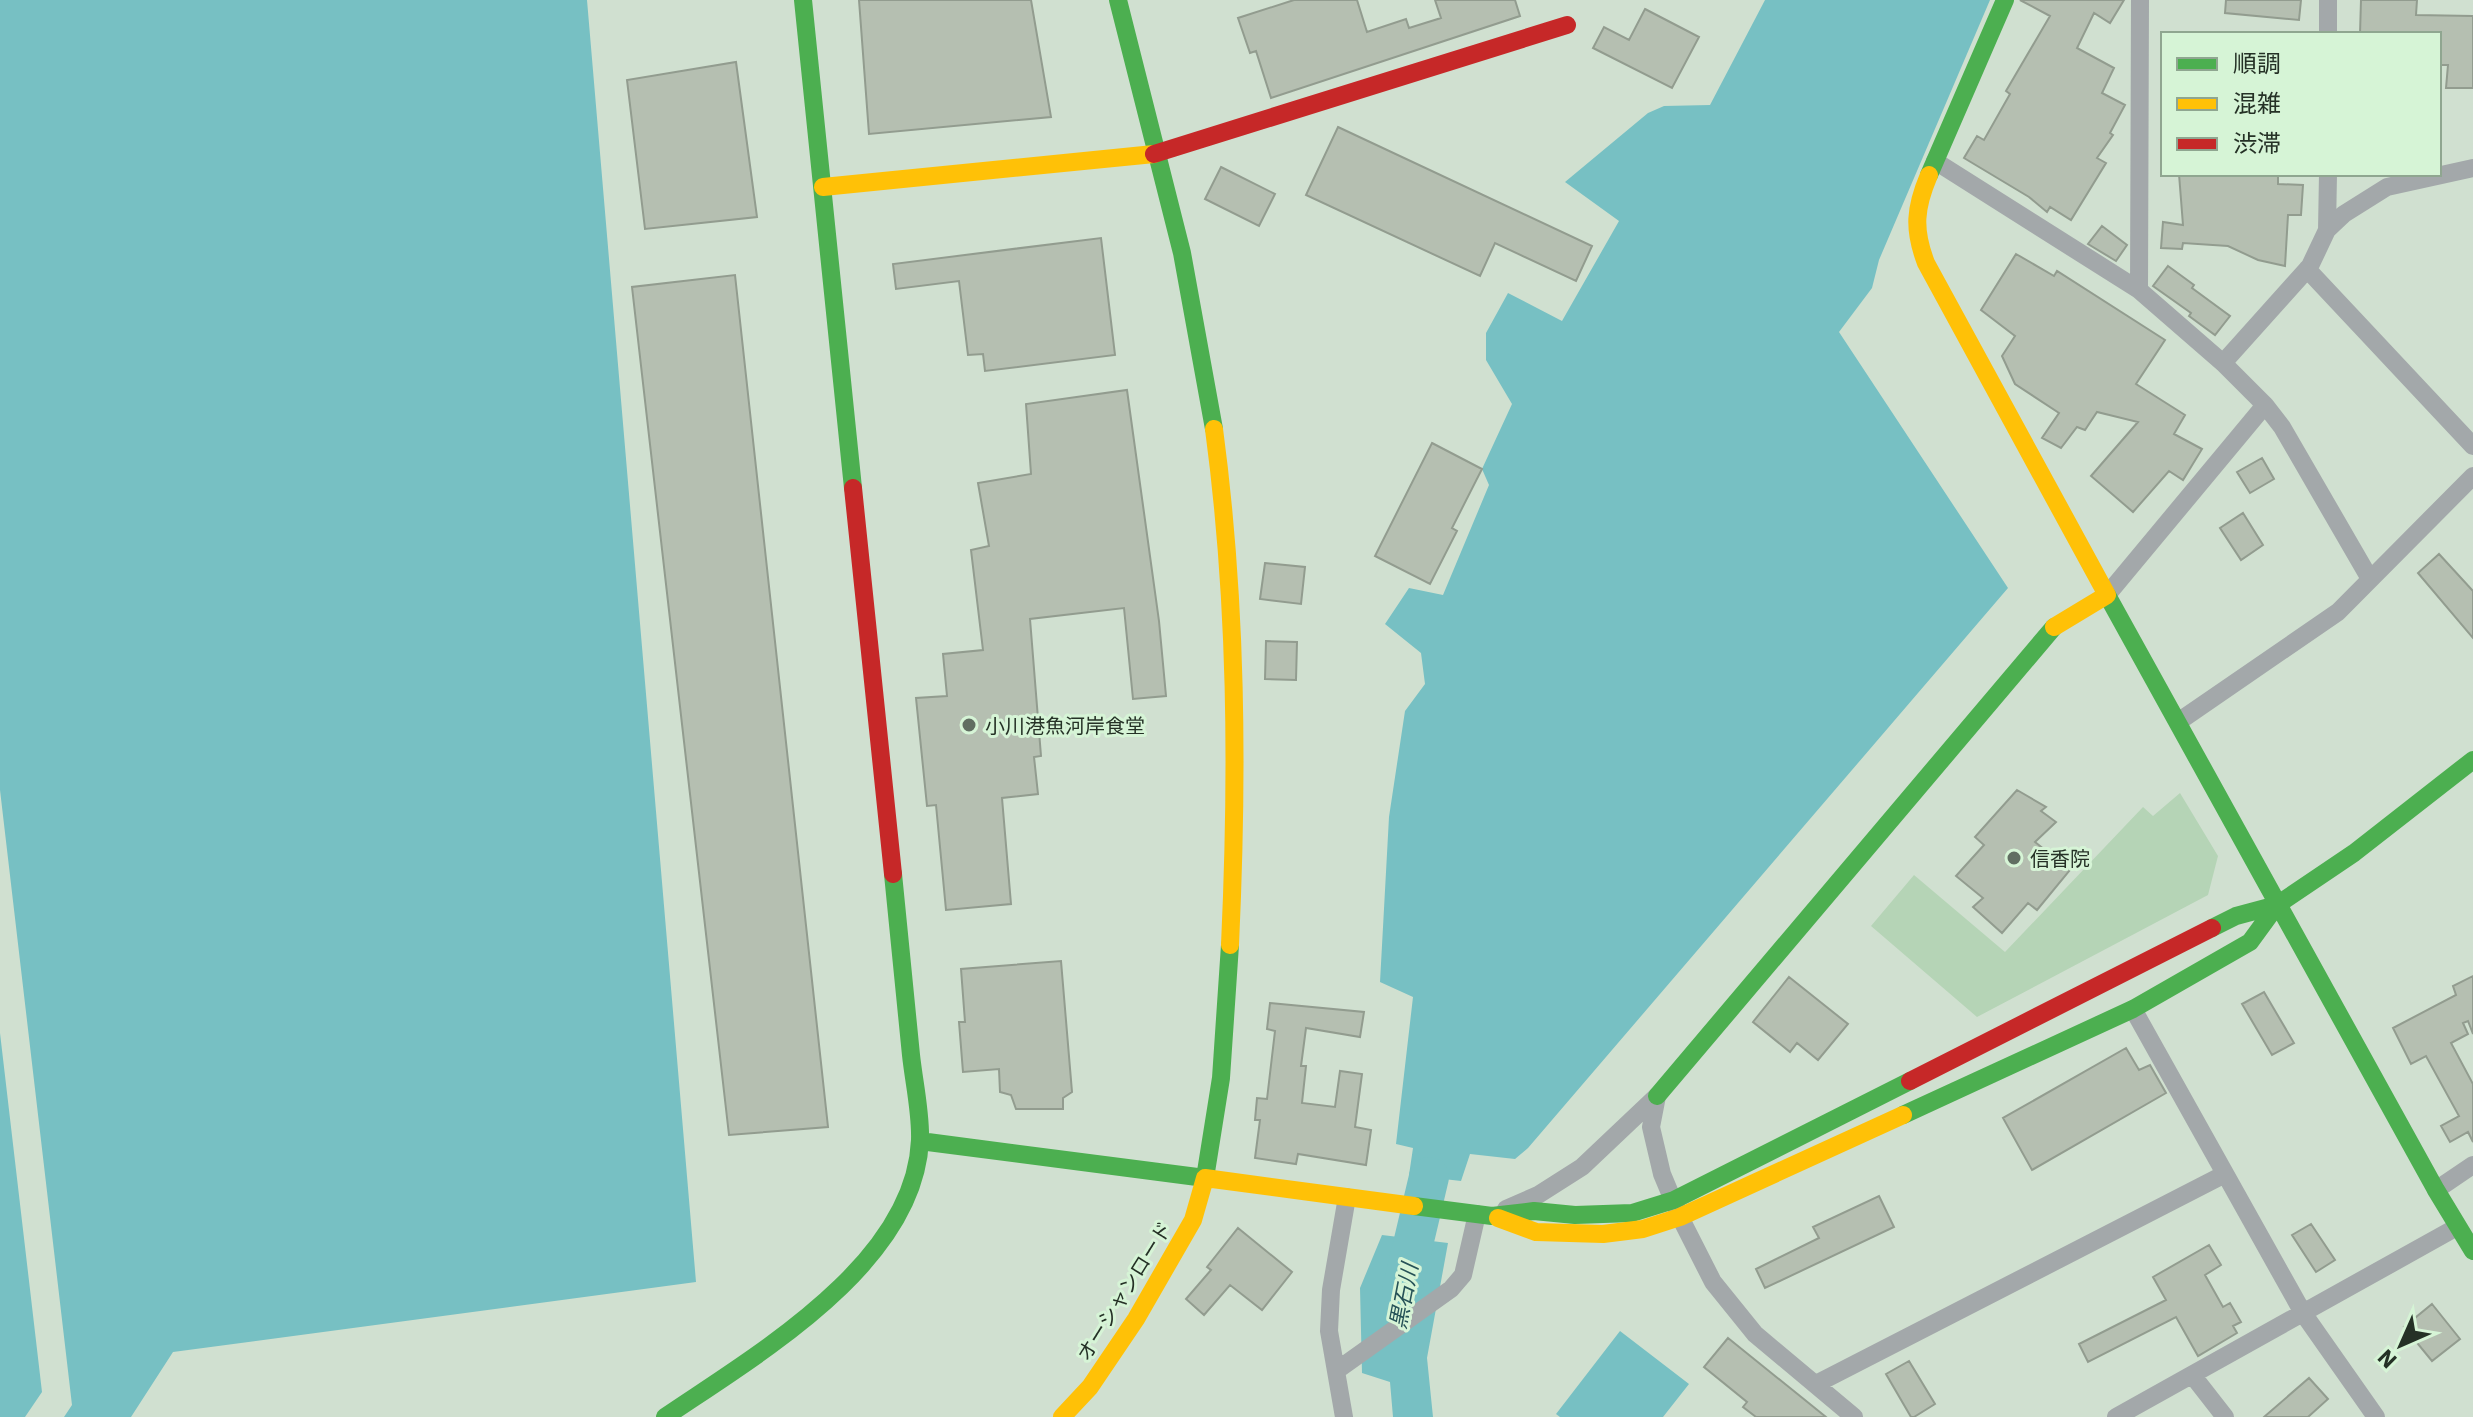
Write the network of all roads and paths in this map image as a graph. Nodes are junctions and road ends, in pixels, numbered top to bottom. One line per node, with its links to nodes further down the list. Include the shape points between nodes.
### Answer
1 (803, 0): 14 (street)
2 (1118, 0): 8 (street, オーシャンロード)
3 (2005, 0): 9 (street)
4 (2140, 0): 17 (street)
5 (2328, 0): 7 (street)
6 (1567, 25): 8 (street)
7 (2328, 32)
8 (1158, 154): 14 (street); 32 (street, オーシャンロード, via 1211,406 1231,576 1236,831 1216,1131)
9 (1935, 161): 17 (street); 23 (street, via 1915,219 1921,251)
10 (2473, 168): 11 (street)
11 (2441, 175)
12 (2328, 176): 15 (street)
13 (2437, 176): 15 (street, via 2387,187)
14 (823, 187): 29 (street)
15 (2327, 230): 16 (street)
16 (2307, 269): 18 (street); 20 (street)
17 (2139, 290): 18 (street)
18 (2223, 363): 19 (street)
19 (2265, 405): 22 (street); 23 (street)
20 (2473, 446)
21 (2473, 476): 22 (street)
22 (2370, 579): 24 (street, via 2338,612)
23 (2107, 595): 24 (street); 28 (street, via 2054,627)
24 (2178, 722): 26 (street)
25 (2473, 760): 26 (street)
26 (2277, 905): 27 (street, via 2250,942); 33 (street); 35 (street, via 2236,916)
27 (2133, 1009): 31 (street); 35 (street)
28 (1657, 1096): 35 (street, via 1651,1127); 36 (street, via 1582,1167 1538,1195)
29 (920, 1141): 32 (street); 43 (street, via 906,1198 851,1279 787,1332)
30 (2473, 1165): 33 (street)
31 (2225, 1174): 39 (street); 42 (street)
32 (1205, 1178): 34 (street); 44 (street, オーシャンロード, via 1193,1220 1136,1319 1090,1387)
33 (2436, 1190): 37 (street)
34 (1347, 1197): 36 (street); 40 (street, via 1331,1290 1329,1331)
35 (1677, 1209): 36 (street, via 1643,1229 1603,1234 1536,1232); 42 (street, via 1713,1282 1755,1334)
36 (1476, 1214): 40 (street, via 1463,1275 1451,1289)
37 (2457, 1227): 38 (street); 39 (street)
38 (2473, 1251)
39 (2303, 1313): 41 (street); 49 (street)
40 (1336, 1371): 45 (street)
41 (2193, 1376): 47 (street); 48 (street)
42 (1816, 1384): 46 (street)
43 (665, 1417)
44 (1062, 1417)
45 (1344, 1417)
46 (1854, 1417)
47 (2116, 1417)
48 (2225, 1417)
49 (2376, 1417)

